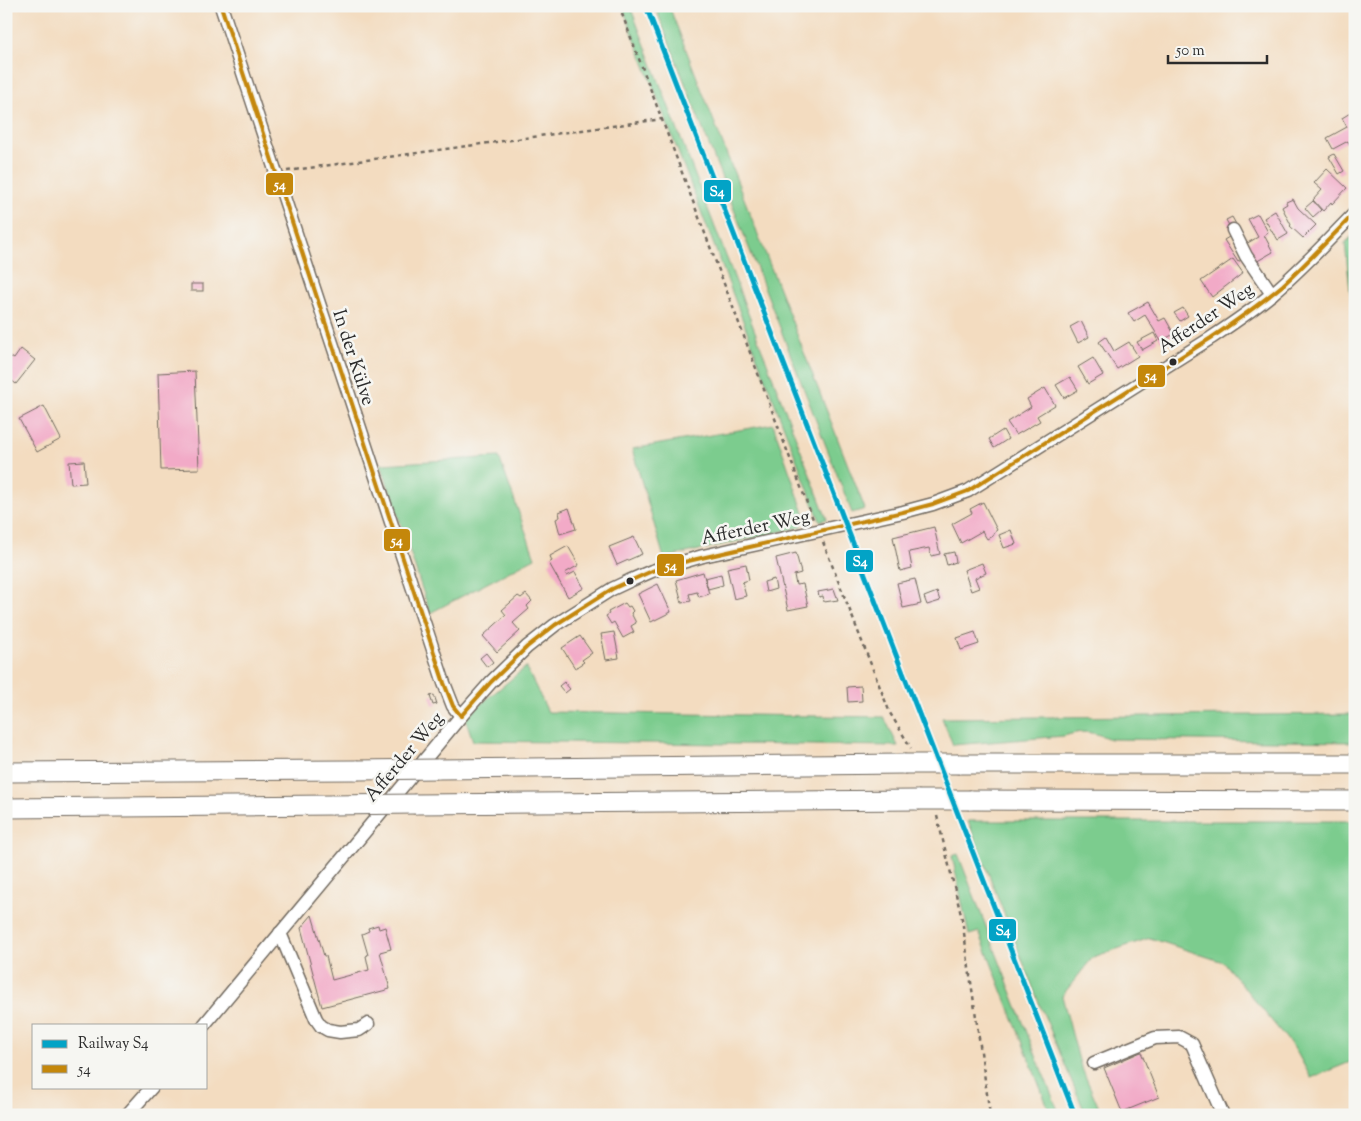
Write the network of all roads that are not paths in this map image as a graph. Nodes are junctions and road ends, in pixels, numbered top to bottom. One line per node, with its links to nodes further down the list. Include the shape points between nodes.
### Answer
1 (221, 6): 5 (street, In der Külve, via 444,683)
2 (1355, 213): 4 (street, Afferder Weg)
3 (1233, 230): 4 (street)
4 (1272, 294): 5 (street, Afferder Weg, via 1210,338 968,491 933,504 684,561 612,589 527,647)
5 (461, 716): 10 (street, Afferder Weg)
6 (1355, 764): 7 (highway, bridge, via 904,764)
7 (6, 772)
8 (1355, 801): 9 (highway, bridge, via 918,800)
9 (6, 808)
10 (280, 933): 11 (street, Afferder Weg); 12 (street, via 321,1026 340,1032 360,1030)
11 (205, 1024)
12 (368, 1024)
13 (1094, 1062): 16 (street, via 1155,1038 1179,1037 1192,1044)
14 (151, 1088): 15 (street)
15 (127, 1115)
16 (1223, 1115)

